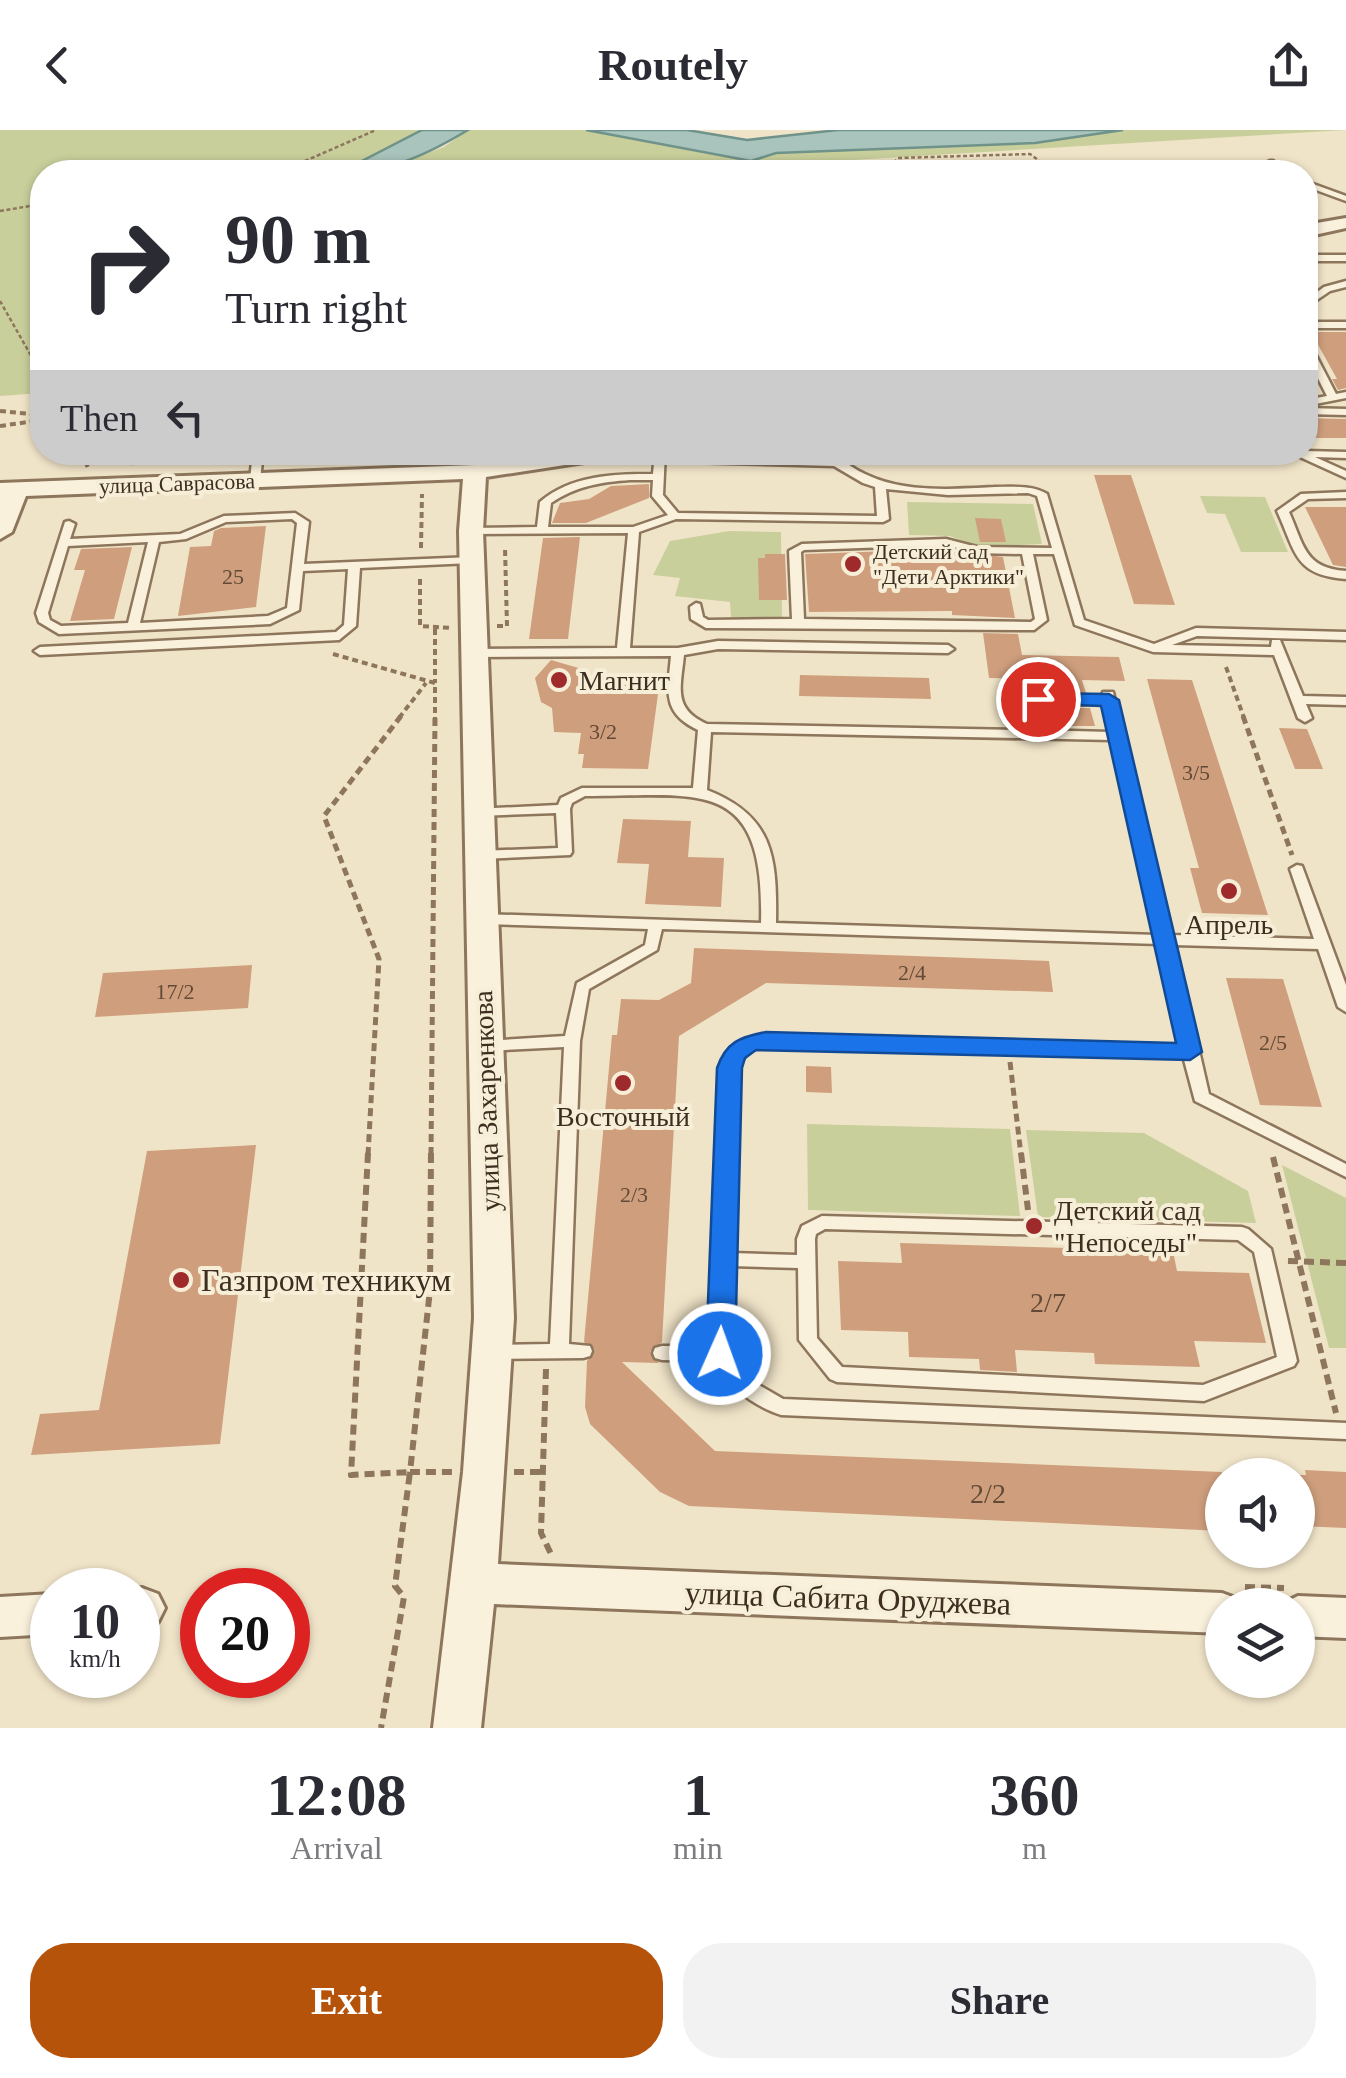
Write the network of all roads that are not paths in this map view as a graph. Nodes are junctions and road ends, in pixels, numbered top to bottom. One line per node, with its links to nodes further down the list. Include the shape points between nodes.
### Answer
1 (1318, 188): 2 (lane)
2 (1346, 199)
3 (1344, 228): 4 (street)
4 (1318, 230)
5 (1318, 258): 6 (lane)
6 (1346, 258)
7 (1346, 284): 8 (lane)
8 (1318, 295)
9 (1318, 325): 10 (lane)
10 (1346, 326)
11 (1318, 369): 12 (lane)
12 (1332, 395): 13 (lane); 14 (lane)
13 (1346, 395)
14 (1318, 401)
15 (1318, 409): 16 (lane)
16 (1346, 412)
17 (1318, 454): 18 (lane)
18 (1346, 455)
19 (1318, 463): 25 (lane)
20 (256, 465): 27 (lane)
21 (520, 465): 24 (street, улица Саврасова)
22 (659, 465): 26 (lane)
23 (841, 465): 28 (lane)
24 (475, 472): 27 (street, улица Саврасова); 38 (street, улица Захаренкова)
25 (1346, 475)
26 (659, 477): 31 (lane, via 657,496); 34 (lane, via 604,478 554,496 546,502)
27 (254, 480): 29 (street, улица Саврасова)
28 (880, 488): 32 (lane); 42 (lane, via 1035,491 1045,498)
29 (8, 490): 36 (street)
30 (1346, 495): 45 (lane, via 1304,496 1283,511 1311,570)
31 (675, 516): 32 (lane); 35 (lane)
32 (882, 520): 39 (lane)
33 (69, 524): 40 (lane)
34 (542, 530): 35 (lane); 38 (lane)
35 (634, 530): 58 (lane)
36 (0, 532)
37 (154, 539): 40 (lane); 44 (lane, via 191,536 224,519 295,516 303,522); 49 (lane)
38 (482, 540): 43 (lane, via 420,562); 53 (street, улица Захаренкова)
39 (884, 541): 41 (lane); 47 (lane, via 797,548)
40 (63, 544): 50 (lane, via 42,618)
41 (1027, 551): 42 (lane); 48 (lane, via 1038,624)
42 (1058, 552): 55 (lane, via 1074,618)
43 (354, 565): 44 (lane); 50 (lane, via 350,626 332,637 47,651)
44 (298, 568): 49 (lane, via 292,610 281,618)
45 (1346, 576)
46 (696, 606): 47 (lane, via 697,619 706,624)
47 (798, 623): 48 (lane)
48 (880, 625): 54 (lane)
49 (134, 626): 50 (lane)
50 (59, 630)
51 (1273, 634): 52 (lane); 55 (lane, via 1196,632); 57 (lane)
52 (1346, 636)
53 (474, 640): 58 (lane); 68 (street, улица Захаренкова)
54 (883, 648): 56 (lane); 59 (lane, via 718,646)
55 (1153, 648): 57 (lane)
56 (948, 650)
57 (1280, 651): 60 (lane)
58 (623, 652): 59 (lane)
59 (678, 652): 63 (lane, via 675,707)
60 (1298, 700): 61 (lane); 62 (lane)
61 (1346, 701)
62 (1305, 718)
63 (705, 728): 64 (lane); 66 (lane)
64 (1027, 734): 65 (lane); 65 (lane, via 1022,707 1029,700 1108,698)
65 (1117, 736): 74 (lane)
66 (700, 792): 67 (lane, via 582,792); 73 (lane, via 736,810 765,849)
67 (563, 809): 68 (lane); 69 (lane, via 565,852)
68 (479, 812): 69 (street, улица Захаренкова)
69 (480, 855): 71 (street, улица Захаренкова)
70 (1297, 869): 75 (lane)
71 (480, 919): 72 (lane); 78 (street, улица Захаренкова)
72 (656, 922): 73 (lane); 77 (lane, via 652,947 582,987)
73 (768, 925): 74 (lane)
74 (1166, 940): 75 (lane); 79 (lane)
75 (1324, 944): 76 (lane)
76 (1346, 1008)
77 (572, 1041): 78 (lane); 83 (lane)
78 (484, 1046): 85 (street, улица Захаренкова)
79 (1190, 1052): 80 (lane, via 1201,1097); 81 (lane, via 748,1044 729,1068)
80 (1346, 1171)
81 (723, 1259): 82 (lane); 87 (lane)
82 (805, 1262): 88 (lane, via 808,1340 838,1374); 88 (lane, via 808,1230 822,1222 1242,1234 1258,1242 1288,1355 1283,1364 1204,1392)
83 (553, 1350): 84 (lane); 85 (lane)
84 (583, 1351)
85 (493, 1352): 91 (street, улица Захаренкова)
86 (662, 1353): 87 (lane)
87 (720, 1354): 89 (lane, via 752,1394 780,1407)
88 (1046, 1386): 89 (lane)
89 (1049, 1418): 90 (lane)
90 (1343, 1431)
91 (473, 1583): 92 (street, улица Сабита Оруджева); 97 (street, улица Захаренкова)
92 (1205, 1600)
93 (1315, 1609): 96 (street)
94 (30, 1615): 95 (street)
95 (0, 1617)
96 (1346, 1618)
97 (457, 1728)

